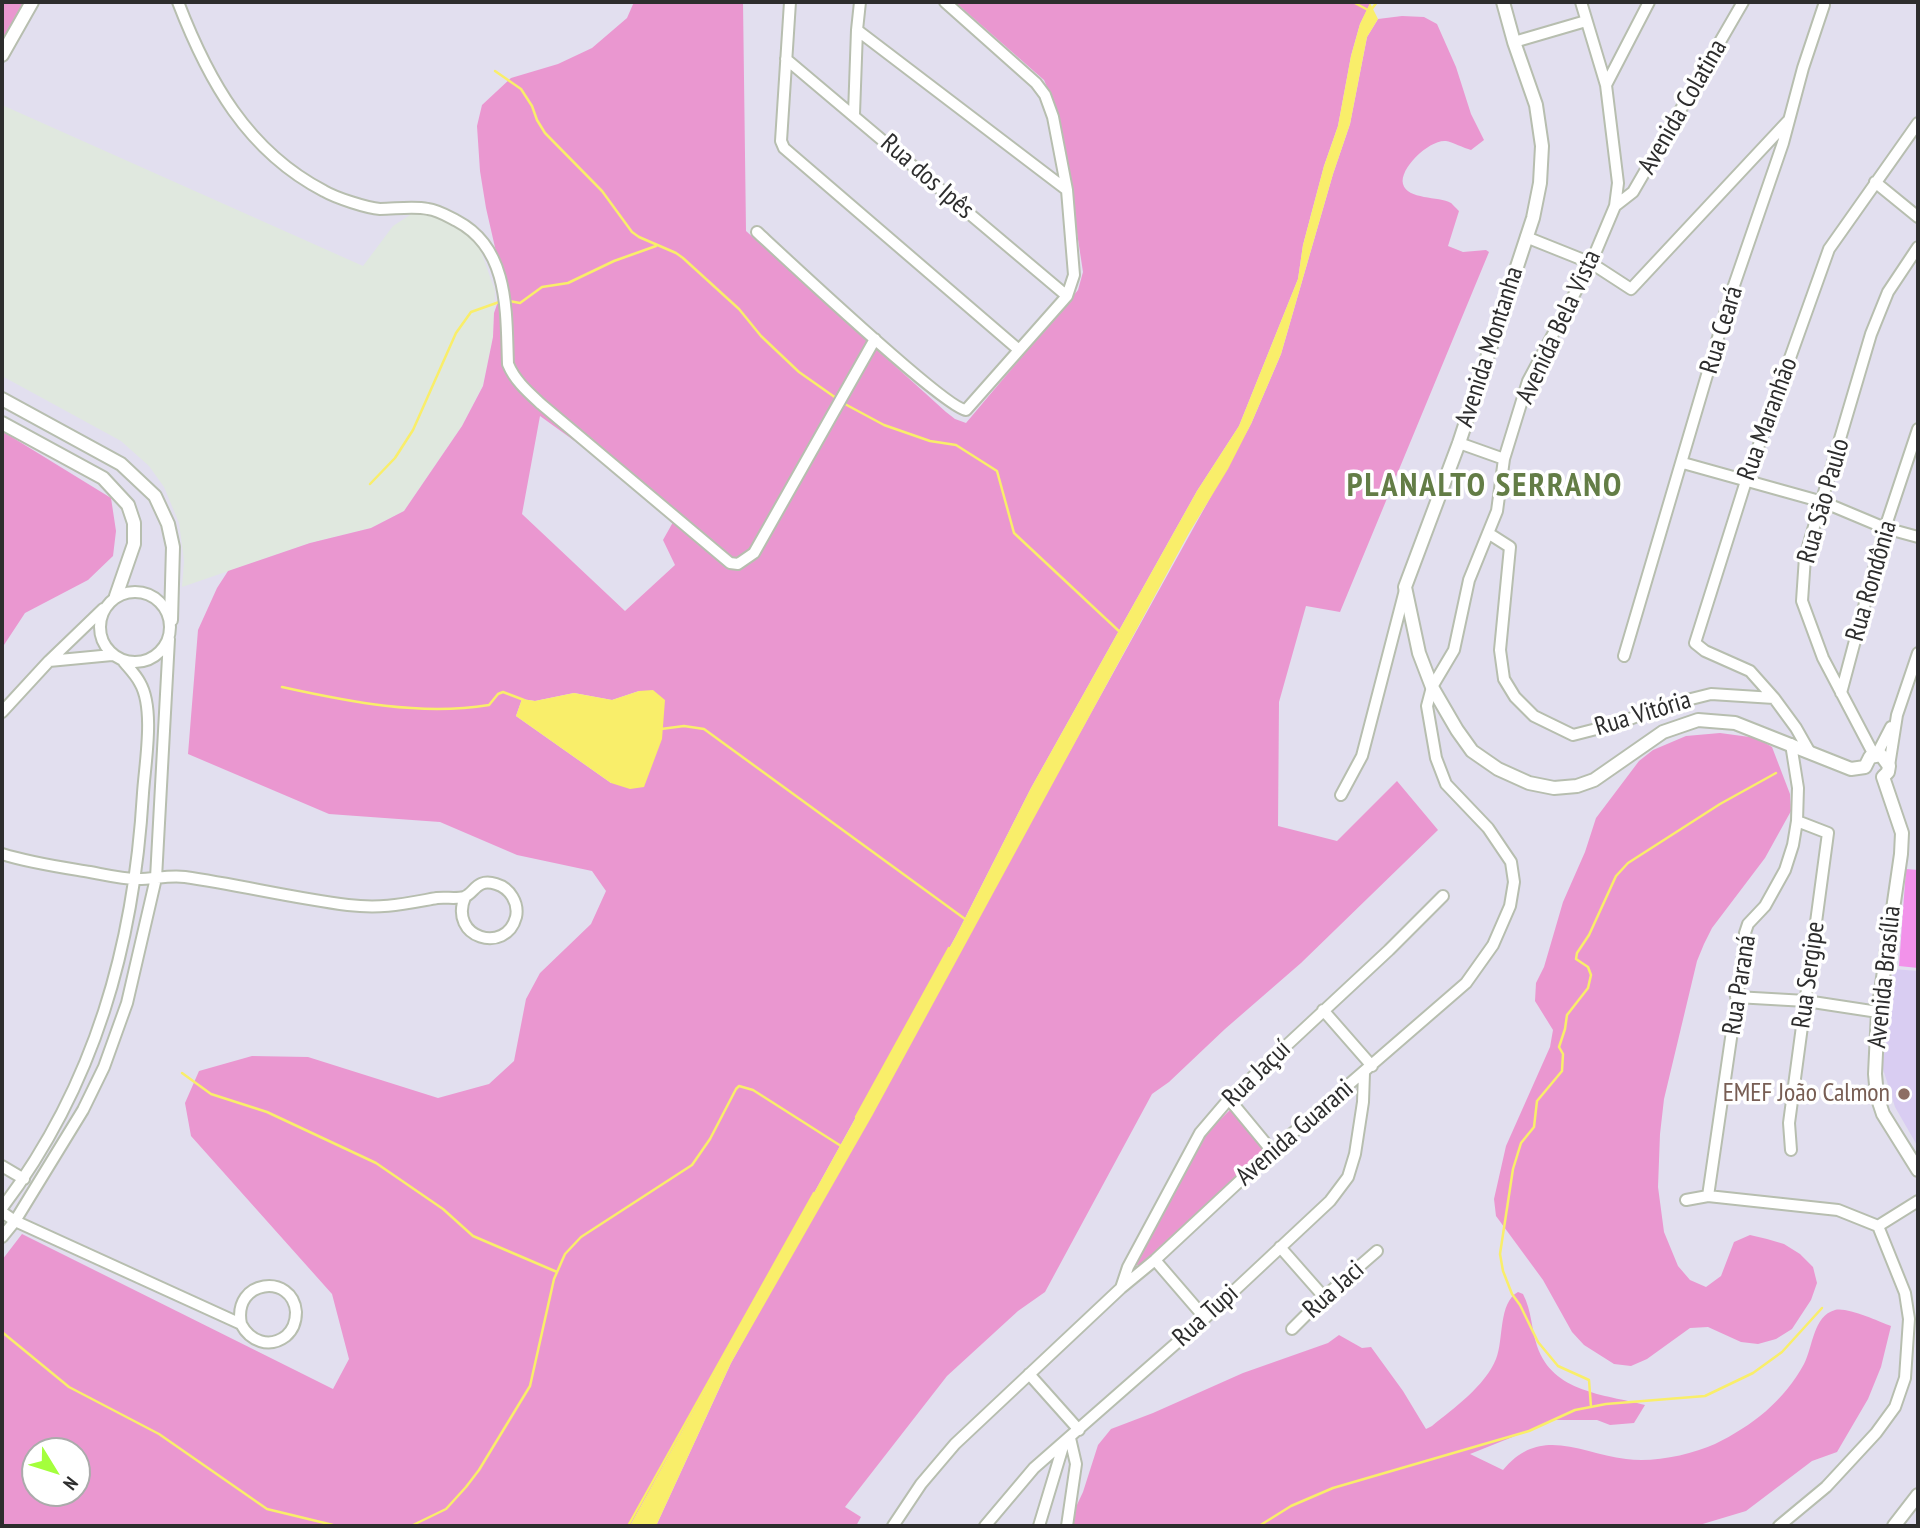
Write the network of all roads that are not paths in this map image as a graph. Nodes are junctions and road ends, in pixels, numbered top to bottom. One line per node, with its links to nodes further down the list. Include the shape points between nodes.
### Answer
1 (32, 2): 14 (street)
2 (178, 2): 29 (street, via 195,46 227,103 255,139 287,167 326,192 376,209 428,208 466,226 483,242 502,281 508,364 524,389 730,563 738,564 754,553)
3 (790, 2): 15 (street)
4 (860, 2): 12 (street)
5 (945, 2): 21 (street, via 1045,95 1054,117)
6 (1503, 2): 13 (street, Avenida Montanha)
7 (1581, 2): 11 (street, Avenida Bela Vista)
8 (1649, 2): 16 (street)
9 (1743, 2): 22 (street, Avenida Colatina, via 1633,192)
10 (1824, 5): 18 (street, Rua Ceará)
11 (1586, 21): 13 (street); 16 (street, Avenida Bela Vista)
12 (857, 30): 17 (street); 21 (street)
13 (1514, 42): 25 (street, Avenida Montanha, via 1536,105 1542,146 1540,183)
14 (2, 55)
15 (786, 59): 17 (street, Rua dos Ipês); 30 (street, via 784,148)
16 (1606, 85): 22 (street, Avenida Bela Vista, via 1618,183)
17 (854, 114): 28 (street, Rua dos Ipês)
18 (1790, 119): 27 (street, via 1632,289); 36 (street, Rua Ceará, via 1730,297)
19 (1918, 123): 20 (street, Rua Maranhão)
20 (1875, 182): 23 (street); 37 (street, Rua Maranhão, via 1829,249)
21 (1067, 190): 28 (street, via 1074,275)
22 (1615, 206): 27 (street, Avenida Bela Vista)
23 (1918, 217)
24 (757, 232): 29 (street)
25 (1526, 237): 27 (street); 34 (street, Avenida Montanha)
26 (1918, 247): 38 (street, Rua São Paulo, via 1888,292 1871,334)
27 (1591, 263): 35 (street, Avenida Bela Vista, via 1528,382)
28 (1067, 296): 30 (street)
29 (875, 339): 30 (street, via 962,410)
30 (1019, 350)
31 (2, 399): 44 (street, via 121,464 155,496 173,547)
32 (2, 423): 43 (street, via 103,478 128,505 134,544)
33 (1918, 429): 39 (street, Rua Rondônia)
34 (1459, 443): 35 (street); 42 (street, Avenida Montanha)
35 (1504, 459): 40 (street, Avenida Bela Vista, via 1497,511)
36 (1683, 463): 37 (street); 48 (street, Rua Ceará)
37 (1746, 481): 38 (street); 53 (street, Rua Maranhão, via 1695,643 1750,671)
38 (1823, 502): 39 (street); 52 (street, Rua São Paulo, via 1805,557 1802,601)
39 (1885, 528): 41 (street); 52 (street, Rua Rondônia)
40 (1488, 533): 51 (street, Avenida Bela Vista, via 1469,580 1454,650); 53 (street, Rua Vitória, via 1510,547 1500,650 1504,680 1534,716 1573,735 1711,694)
41 (1918, 537)
42 (1405, 587): 51 (street, via 1419,653); 63 (street, via 1362,756)
43 (112, 601): 44 (street, via 129,592 141,592 161,603); 46 (street, via 100,617 99,631); 49 (street)
44 (171, 620): 45 (street)
45 (169, 639): 50 (street, via 151,659); 66 (street)
46 (112, 655): 49 (street); 50 (street)
47 (1918, 655): 56 (street)
48 (1624, 656)
49 (49, 661): 54 (street)
50 (124, 662): 67 (street, via 141,683 148,717)
51 (1432, 687): 55 (street); 57 (street, Avenida Guarani)
52 (1841, 693): 60 (street, Rua São Paulo)
53 (1774, 698): 59 (street)
54 (2, 712)
55 (1448, 714): 57 (street); 58 (street, via 1472,751 1498,769 1554,789 1594,780 1663,732 1699,720 1735,723)
56 (1897, 715): 60 (street); 62 (street)
57 (1428, 720): 74 (street, Avenida Guarani, via 1446,784 1502,844 1511,862 1510,906 1493,945 1466,983)
58 (1791, 744): 59 (street); 64 (street, Rua Paraná, via 1798,788)
59 (1809, 751): 61 (street, via 1851,769)
60 (1875, 755): 61 (street, via 1867,759); 62 (street, via 1885,758)
61 (1865, 767): 62 (street, via 1871,777)
62 (1886, 771): 73 (street, Avenida Brasília, via 1902,833)
63 (1341, 796)
64 (1797, 821): 70 (street, Rua Paraná, via 1785,870 1765,906 1748,924); 71 (street, Rua Sergipe, via 1828,833)
65 (2, 854): 67 (street, via 34,864)
66 (156, 878): 67 (street); 69 (street, via 183,877 377,908); 85 (street, via 127,1003 104,1067)
67 (135, 879): 80 (street, via 128,927 92,1048)
68 (1443, 896): 72 (street, Rua Jaçuí)
69 (465, 897): 69 (street, via 461,914 477,936 495,938 510,929 517,912 512,894 505,888 479,885)
70 (1737, 997): 71 (street); 81 (street, Rua Paraná)
71 (1806, 1001): 73 (street); 76 (street, Rua Sergipe, via 1789,1122)
72 (1323, 1010): 74 (street); 75 (street, Rua Jaçuí)
73 (1878, 1012): 79 (street, Avenida Brasília, via 1877,1096)
74 (1368, 1070): 77 (street, Avenida Guarani); 88 (street, Rua Tupi, via 1348,1177 1330,1201)
75 (1229, 1099): 77 (street); 91 (street, Rua Jaçuí, via 1200,1133)
76 (1791, 1150)
77 (1272, 1151): 90 (street, Avenida Guarani)
78 (2, 1166): 80 (street)
79 (1918, 1170)
80 (24, 1179): 84 (street)
81 (1708, 1196): 82 (street); 86 (street, via 1838,1210)
82 (1686, 1200)
83 (1918, 1201): 86 (street)
84 (2, 1210): 85 (street)
85 (15, 1221): 87 (street); 94 (street)
86 (1878, 1226): 104 (street, via 1905,1293 1909,1319 1905,1378 1895,1407 1876,1433 1826,1487)
87 (2, 1237)
88 (1280, 1247): 92 (street); 93 (street, Rua Tupi)
89 (1377, 1251): 92 (street, Rua Jaci)
90 (1155, 1260): 91 (street, Avenida Guarani); 93 (street)
91 (1121, 1288): 96 (street, Avenida Guarani)
92 (1324, 1297): 95 (street, Rua Jaci)
93 (1205, 1318): 97 (street, Rua Tupi)
94 (241, 1324): 94 (street, via 251,1338 275,1342 294,1325 296,1308 281,1289 256,1288 243,1299)
95 (1292, 1329)
96 (1029, 1374): 97 (street); 100 (street, Avenida Guarani, via 956,1444)
97 (1079, 1430): 98 (street, Rua Tupi)
98 (1067, 1441): 101 (street, Rua Tupi, via 1034,1468); 102 (street); 103 (street, via 1076,1464)
99 (1918, 1495): 105 (street)
100 (893, 1526)
101 (985, 1526)
102 (1039, 1526)
103 (1067, 1526)
104 (1779, 1526)
105 (1894, 1526)

